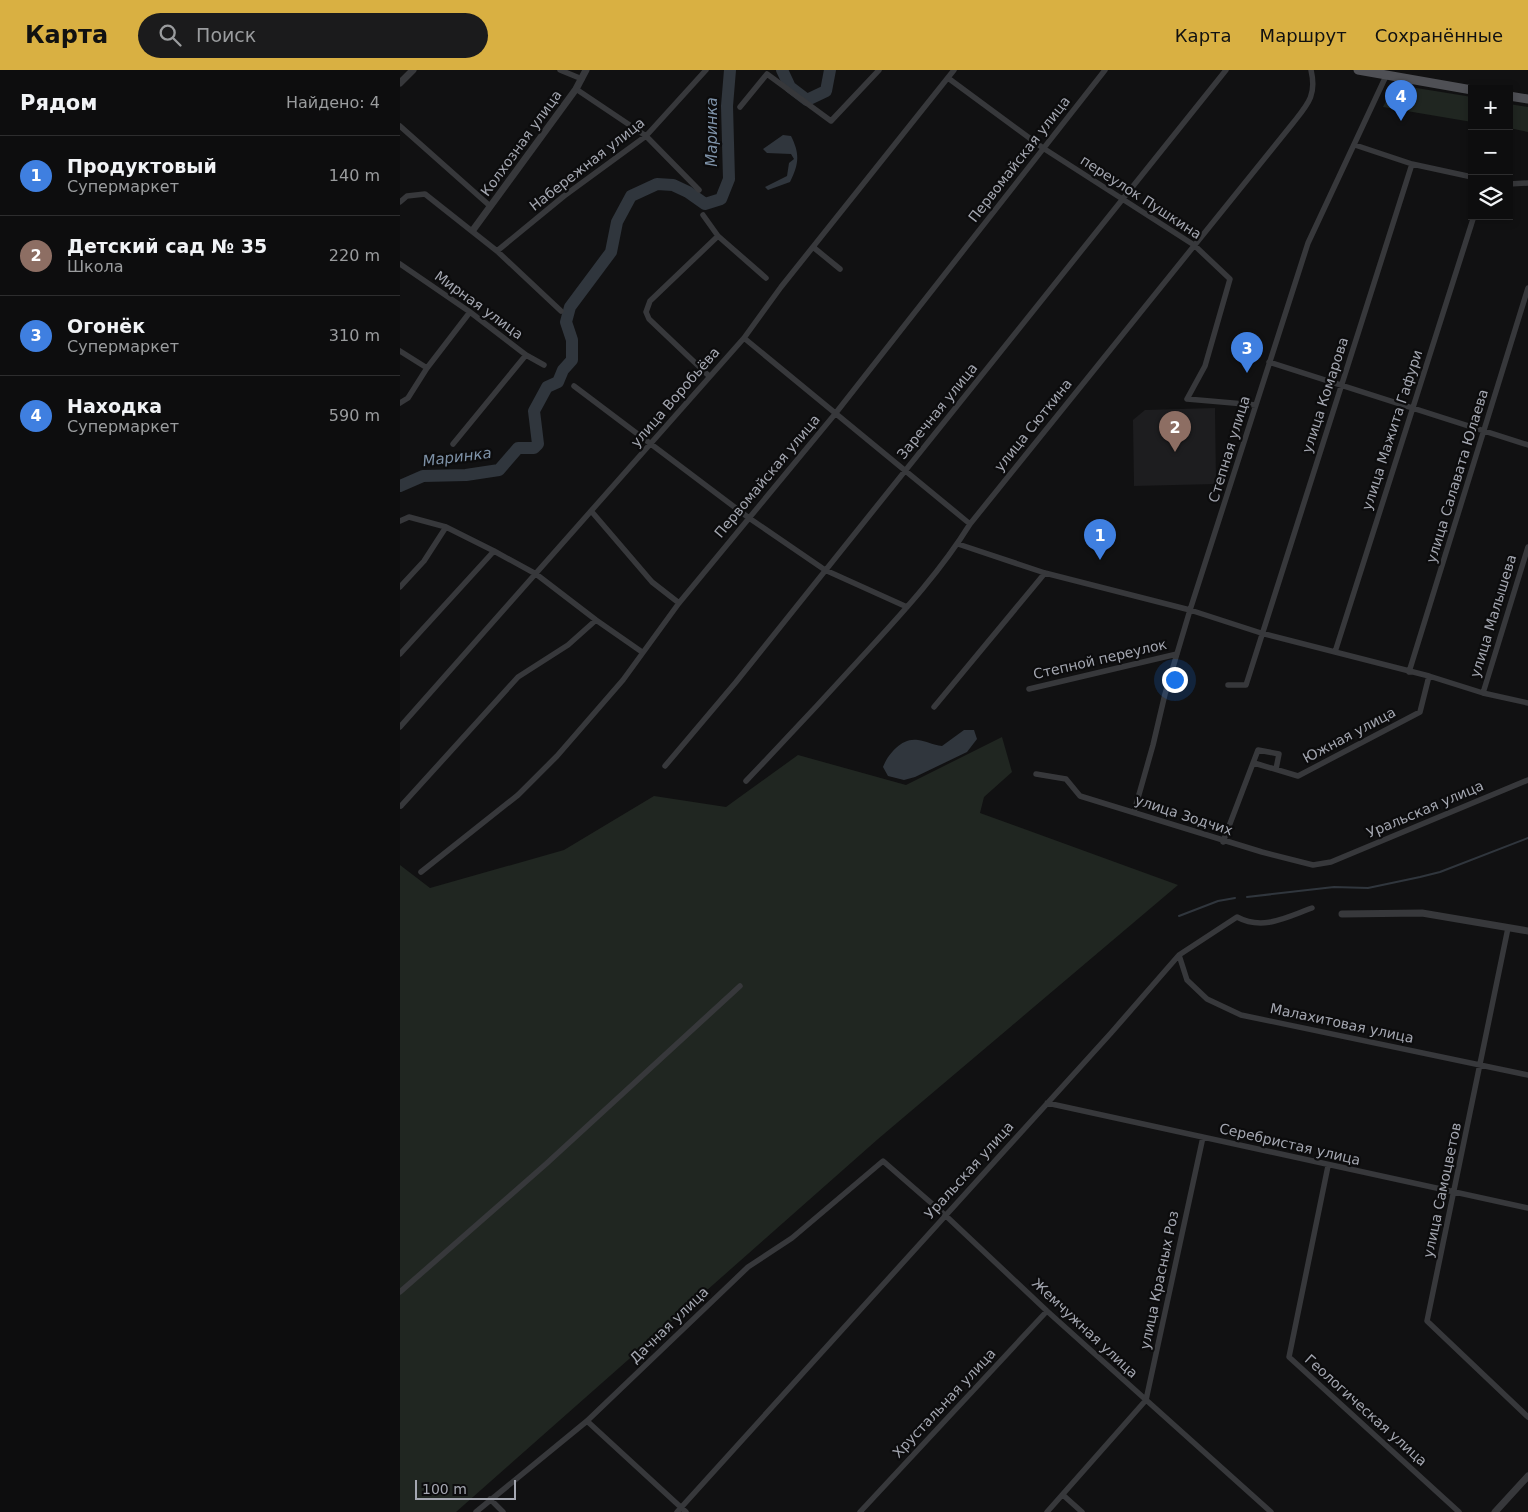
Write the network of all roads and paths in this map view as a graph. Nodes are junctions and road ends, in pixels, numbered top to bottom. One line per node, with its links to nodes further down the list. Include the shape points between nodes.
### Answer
1 (413, 70): 14 (street)
2 (560, 70): 13 (street)
3 (586, 70): 13 (street, Колхозная улица)
4 (706, 70): 21 (street, Набережная улица)
5 (879, 70): 19 (street, via 831,121 767,74)
6 (954, 70): 12 (street, улица Воробьёва)
7 (1105, 70): 23 (street, Первомайская улица)
8 (1226, 70): 29 (street, Заречная улица)
9 (1311, 70): 36 (street, улица Сюткина, via 1314,83 1311,100)
10 (1358, 70): 11 (main road)
11 (1393, 74): 16 (main road); 22 (street, Степная улица)
12 (948, 78): 23 (street, переулок Пушкина); 37 (street, улица Воробьёва)
13 (582, 80): 15 (street, Колхозная улица)
14 (400, 83)
15 (576, 89): 21 (street); 31 (street, Колхозная улица)
16 (1468, 89)
17 (1513, 97): 18 (main road)
18 (1528, 99)
19 (740, 107)
20 (400, 126): 31 (street)
21 (646, 136): 28 (street); 38 (street, Набережная улица, via 564,196)
22 (1354, 145): 24 (street); 48 (street, Степная улица, via 1308,243)
23 (1043, 148): 29 (street, переулок Пушкина); 57 (street, Первомайская улица)
24 (1412, 164): 25 (street); 52 (street, улица Комарова)
25 (1468, 176)
26 (1528, 183): 27 (street)
27 (1513, 184)
28 (699, 190)
29 (1124, 198): 36 (street, переулок Пушкина); 62 (street, Заречная улица)
30 (400, 202): 34 (street, via 407,196 425,194)
31 (490, 206): 34 (street, Колхозная улица)
32 (702, 215): 35 (street)
33 (1473, 220): 56 (street, улица Мажита Гафури)
34 (473, 230): 38 (street)
35 (718, 236): 41 (street); 51 (street, via 650,301 646,312)
36 (1194, 245): 55 (street, переулок Пушкина, via 1230,279 1204,366 1187,399); 66 (street, улица Сюткина)
37 (813, 247): 40 (street); 45 (street, улица Воробьёва)
38 (497, 251): 43 (street)
39 (400, 264): 44 (street, Мирная улица)
40 (840, 269)
41 (766, 278)
42 (1528, 288): 58 (street, улица Салавата Юлаева)
43 (561, 311)
44 (470, 312): 47 (street, Мирная улица); 50 (street)
45 (744, 338): 51 (street, улица Воробьёва); 57 (street)
46 (400, 351): 50 (street)
47 (526, 356): 49 (street, Мирная улица); 59 (street)
48 (1269, 362): 52 (street); 55 (street, Степная улица)
49 (544, 365)
50 (427, 368): 54 (street, via 408,398)
51 (709, 376): 60 (street, улица Воробьёва)
52 (1341, 385): 56 (street); 79 (street, улица Комарова)
53 (574, 386): 60 (street)
54 (400, 403)
55 (1256, 404): 77 (street, Степная улица)
56 (1412, 407): 58 (street); 81 (street, улица Мажита Гафури)
57 (835, 414): 62 (street); 64 (street, Первомайская улица)
58 (1484, 430): 61 (street); 84 (street, улица Салавата Юлаева)
59 (454, 444)
60 (651, 444): 63 (street, улица Воробьёва); 64 (street)
61 (1528, 445)
62 (905, 470): 66 (street); 71 (street, Заречная улица)
63 (592, 512): 73 (street, улица Воробьёва); 75 (street, via 652,582)
64 (749, 518): 71 (street); 75 (street, Первомайская улица)
65 (400, 521): 67 (street, via 409,517)
66 (970, 524): 68 (street, улица Сюткина)
67 (446, 527): 70 (street); 74 (street, via 424,560)
68 (958, 544): 72 (street); 76 (street, улица Сюткина)
69 (1528, 547): 88 (street, улица Малышева)
70 (494, 551): 73 (street); 82 (street)
71 (825, 570): 76 (street); 93 (street, Заречная улица)
72 (1045, 573): 77 (street); 90 (street)
73 (536, 574): 78 (street); 91 (street, улица Воробьёва)
74 (400, 587)
75 (679, 603): 80 (street, Первомайская улица)
76 (907, 607): 97 (street, улица Сюткина)
77 (1190, 610): 79 (street); 83 (street, Степная улица)
78 (596, 620): 80 (street); 98 (street, via 568,645 518,677)
79 (1261, 634): 81 (street); 86 (street, улица Комарова, via 1246,685)
80 (642, 652): 102 (street, Первомайская улица, via 557,756 518,795)
81 (1335, 652): 84 (street)
82 (400, 654)
83 (1177, 654): 87 (street, Степной переулок); 99 (street, Степная улица)
84 (1409, 672): 85 (street)
85 (1429, 676): 88 (street); 94 (street, Южная улица, via 1420,712 1298,776)
86 (1228, 685)
87 (1030, 689)
88 (1482, 693): 89 (street)
89 (1528, 703)
90 (934, 707)
91 (400, 727)
92 (1254, 763): 94 (street, Южная улица); 94 (street, via 1258,750 1280,754); 100 (street)
93 (665, 766)
94 (1276, 769)
95 (1036, 774): 99 (street, улица Зодчих, via 1066,779 1080,796)
96 (1528, 780): 101 (street, Уральская улица)
97 (746, 781)
98 (401, 806)
99 (1134, 812): 100 (street, улица Зодчих)
100 (1223, 842): 101 (street, улица Зодчих, via 1313,865)
101 (1332, 862)
102 (421, 872)
103 (1312, 908): 107 (street, Уральская улица, via 1268,924 1249,924 1237,917)
104 (1342, 914): 105 (street, via 1422,913)
105 (1508, 928): 106 (street); 109 (street, улица Самоцветов)
106 (1528, 931)
107 (1179, 955): 109 (street, Малахитовая улица, via 1187,980 1207,999 1241,1015); 111 (street, Уральская улица)
108 (740, 986): 118 (street)
109 (1481, 1065): 110 (street, Малахитовая улица); 115 (street, улица Самоцветов)
110 (1528, 1075)
111 (1047, 1104): 112 (street, Серебристая улица); 117 (street, Уральская улица)
112 (1203, 1137): 114 (street, Серебристая улица); 120 (street, улица Красных Роз)
113 (883, 1161): 117 (street, Жемчужная улица); 122 (street, Дачная улица, via 792,1238 748,1266)
114 (1328, 1166): 115 (street, Серебристая улица); 133 (street, Геологическая улица, via 1289,1357)
115 (1455, 1193): 116 (street, Серебристая улица); 121 (street, улица Самоцветов, via 1427,1321)
116 (1528, 1208)
117 (945, 1215): 119 (street, Жемчужная улица); 126 (street, Уральская улица)
118 (400, 1292)
119 (1048, 1311): 120 (street, Жемчужная улица); 129 (street, Хрустальная улица)
120 (1146, 1400): 124 (street, улица Красных Роз); 132 (street, Жемчужная улица)
121 (1528, 1417)
122 (587, 1421): 125 (street, Дачная улица); 126 (street)
123 (1528, 1476): 134 (street)
124 (1063, 1495): 130 (street, улица Красных Роз); 131 (street)
125 (490, 1499): 127 (street, Дачная улица); 128 (street)
126 (681, 1511)
127 (476, 1512)
128 (503, 1512)
129 (860, 1512)
130 (1048, 1512)
131 (1082, 1512)
132 (1271, 1512)
133 (1459, 1512)
134 (1495, 1512)

